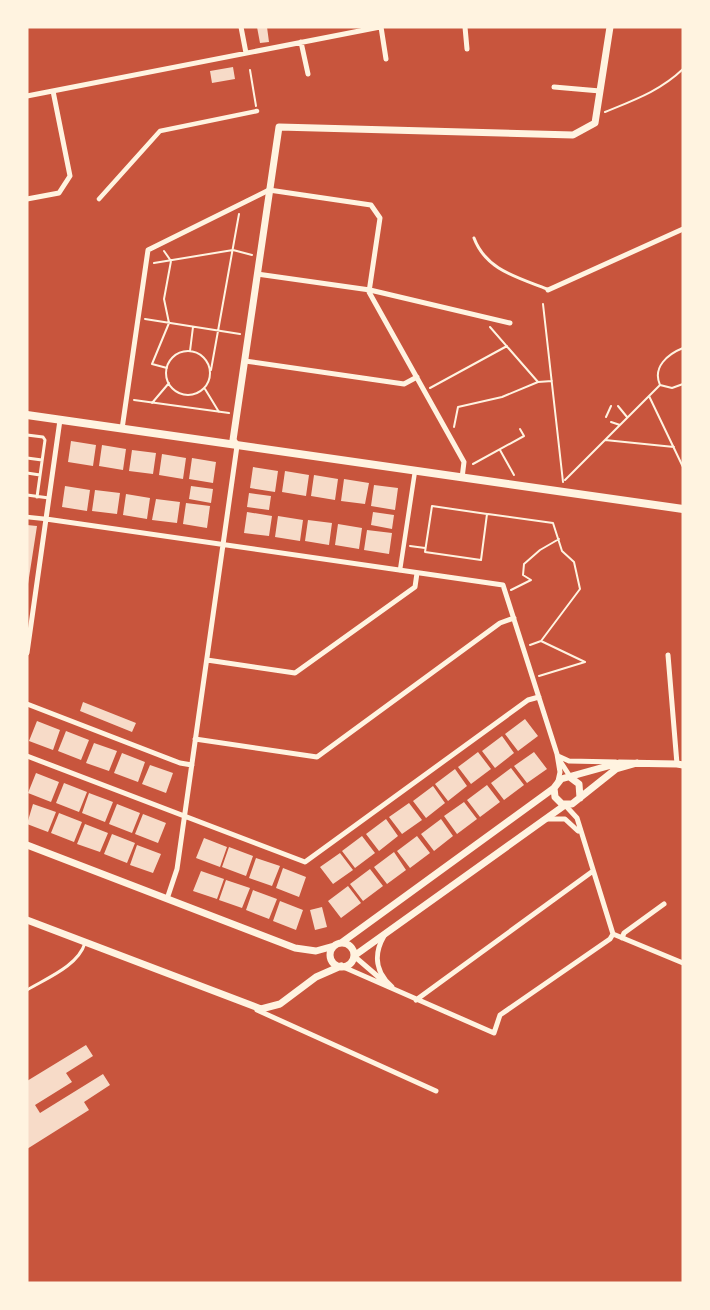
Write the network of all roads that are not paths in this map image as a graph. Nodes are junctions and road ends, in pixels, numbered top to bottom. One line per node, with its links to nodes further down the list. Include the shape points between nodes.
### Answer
1 (241, 27): 7 (street)
2 (380, 27): 5 (street); 8 (street)
3 (465, 27): 6 (street)
4 (610, 27): 11 (street)
5 (301, 42): 7 (street); 9 (street)
6 (467, 49)
7 (246, 53): 12 (street)
8 (386, 59)
9 (308, 74)
10 (554, 87): 11 (street)
11 (600, 90): 15 (street, via 595,123 573,135 279,127)
12 (53, 91): 13 (street); 17 (street, via 70,176 59,193)
13 (27, 96)
14 (257, 111): 16 (street, via 160,131)
15 (269, 190): 20 (street); 21 (street, via 371,205 380,218); 28 (street, via 148,250)
16 (99, 199)
17 (27, 200)
18 (683, 229): 22 (street)
19 (474, 238): 22 (lane, via 492,266)
20 (257, 273): 21 (street); 24 (street)
21 (370, 290): 23 (street); 25 (street)
22 (548, 290)
23 (510, 323)
24 (245, 361): 25 (street, via 404,384); 30 (street, via 233,440)
25 (417, 377): 36 (street, via 465,462)
26 (27, 416): 27 (main road)
27 (60, 420): 28 (main road); 39 (street)
28 (122, 429): 30 (main road)
29 (27, 435): 32 (lane, via 45,440)
30 (237, 446): 33 (main road); 43 (street)
31 (27, 458): 32 (lane)
32 (42, 460): 35 (lane)
33 (416, 471): 36 (main road); 44 (street)
34 (27, 473): 35 (lane)
35 (40, 475): 38 (lane)
36 (462, 478): 40 (main road)
37 (27, 495): 38 (lane)
38 (37, 497): 39 (lane)
39 (49, 498): 42 (street)
40 (683, 509)
41 (27, 517): 42 (street)
42 (46, 519): 43 (street); 47 (street)
43 (223, 545): 44 (street); 49 (street)
44 (400, 570): 45 (street)
45 (417, 573): 46 (street, via 503,585); 49 (street, via 415,586 295,673)
46 (514, 618): 50 (street); 52 (street, via 500,623 317,757)
47 (27, 651)
48 (668, 655): 57 (street)
49 (207, 660): 52 (street)
50 (538, 697): 53 (street); 63 (street, via 528,700 305,862)
51 (27, 704): 56 (street)
52 (195, 739): 56 (street)
53 (557, 754): 58 (street, via 569,761); 59 (street); 60 (street, via 560,772)
54 (27, 756): 63 (street)
55 (638, 763): 57 (street); 58 (street); 58 (street)
56 (192, 765): 63 (street)
57 (680, 765)
58 (609, 766): 59 (street); 61 (street)
59 (572, 778): 60 (street); 61 (street, via 579,784)
60 (556, 784): 62 (street, via 557,800); 76 (street)
61 (580, 798): 62 (street); 64 (street)
62 (565, 805): 64 (street); 65 (street)
63 (184, 816): 69 (street, via 176,873)
64 (577, 818): 66 (street)
65 (540, 820): 66 (street, via 568,821); 72 (street)
66 (584, 841): 68 (street)
67 (27, 845): 69 (street)
68 (593, 870): 73 (street); 82 (street)
69 (166, 899): 76 (street, via 295,948 316,951)
70 (663, 904): 74 (street)
71 (27, 920): 75 (street)
72 (387, 932): 77 (street); 81 (street, via 377,961 384,979)
73 (613, 933): 74 (street); 82 (street, via 610,939 500,1015 494,1033)
74 (622, 938): 78 (street)
75 (85, 943): 80 (lane, via 74,960); 83 (street)
76 (337, 945): 77 (street, via 350,946); 79 (street, via 330,957)
77 (354, 956): 79 (street, via 349,964); 81 (street)
78 (683, 963)
79 (341, 966): 81 (street); 83 (street, via 316,977 274,1007)
80 (27, 990)
81 (398, 992): 82 (street)
82 (416, 1000)
83 (246, 1005): 84 (street)
84 (436, 1091)

